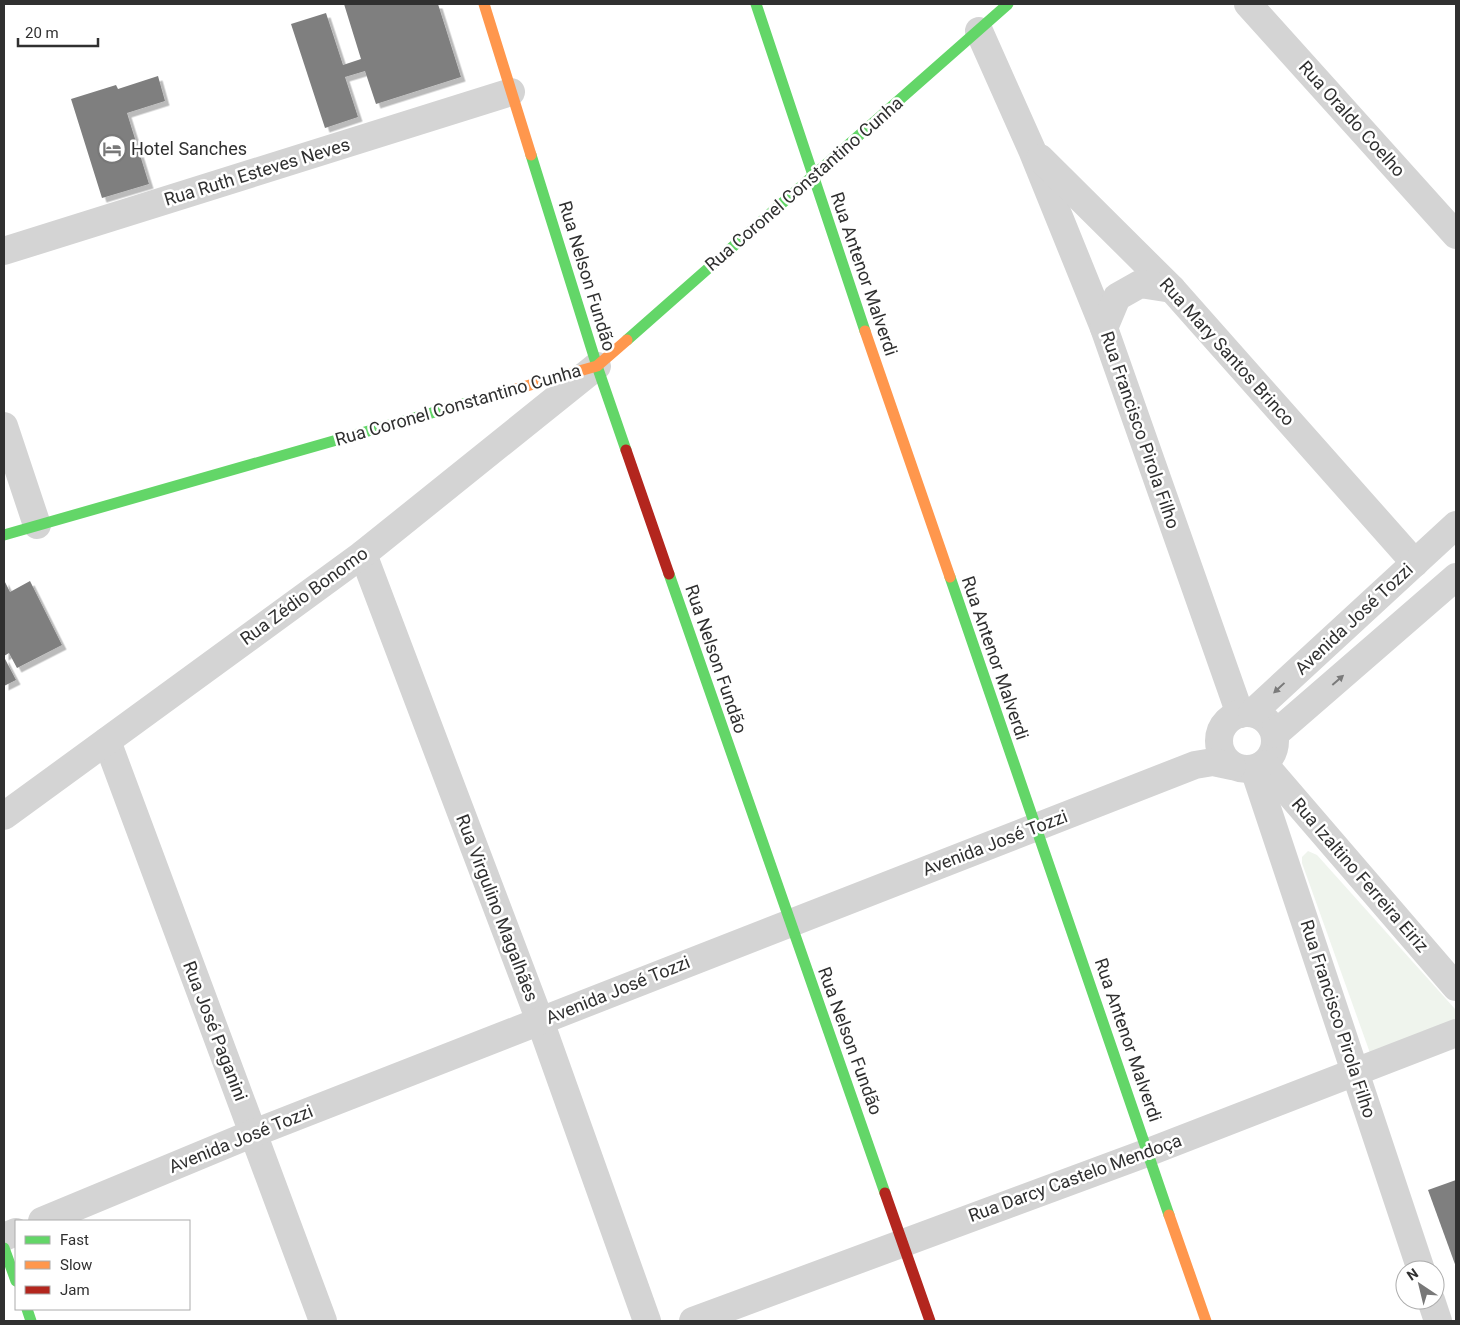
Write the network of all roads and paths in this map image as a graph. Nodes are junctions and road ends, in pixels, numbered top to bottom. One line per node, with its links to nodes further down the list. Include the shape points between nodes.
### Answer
1 (484, 4): 6 (street, Rua Nelson Fundão)
2 (756, 4): 8 (street, Rua Antenor Malverdi)
3 (1008, 4): 5 (street, Rua Coronel Constantino Cunha)
4 (1248, 4): 9 (street, Rua Oraldo Coelho)
5 (979, 31): 7 (street); 8 (street, Rua Coronel Constantino Cunha)
6 (511, 92): 10 (street, Rua Ruth Esteves Neves); 13 (street, Rua Nelson Fundão)
7 (1032, 150): 11 (street, Rua Mary Santos Brinco); 12 (street, Rua Francisco Pirola Filho)
8 (812, 176): 13 (street, Rua Coronel Constantino Cunha); 28 (street, Rua Antenor Malverdi)
9 (1456, 235)
10 (4, 252)
11 (1172, 289): 12 (street, via 1140,284 1117,297); 19 (street, Rua Mary Santos Brinco)
12 (1104, 328): 21 (street, Rua Francisco Pirola Filho)
13 (597, 366): 15 (street, Rua Coronel Constantino Cunha); 18 (street, Rua Zédio Bonomo); 29 (street, Rua Nelson Fundão)
14 (4, 426): 15 (street)
15 (37, 525): 17 (street, Rua Coronel Constantino Cunha)
16 (1456, 525): 19 (street, Avenida José Tozzi)
17 (4, 535)
18 (363, 554): 24 (street, Rua Zédio Bonomo); 31 (street, Rua Virgulino Magalhães)
19 (1415, 563): 20 (street, via 1411,582 1422,594); 21 (street, Avenida José Tozzi, one-way to 21)
20 (1451, 593): 22 (street, Avenida José Tozzi, one-way to 20)
21 (1246, 714): 22 (street, via 1262,717); 23 (street, Avenida José Tozzi, via 1231,719)
22 (1275, 734): 26 (street, via 1272,756)
23 (1219, 737): 25 (street, Avenida José Tozzi, via 1210,754); 26 (street, via 1225,758)
24 (107, 741): 27 (street, Rua Zédio Bonomo); 34 (street, Rua José Paganini)
25 (1195, 764): 26 (street, Avenida José Tozzi, via 1214,762); 28 (street, Avenida José Tozzi)
26 (1250, 766): 30 (street, Rua Izaltino Ferreira Eiriz); 33 (street, Rua Francisco Pirola Filho)
27 (4, 816)
28 (1035, 828): 29 (street, Avenida José Tozzi); 35 (street, Rua Antenor Malverdi)
29 (788, 923): 31 (street, Avenida José Tozzi); 37 (street, Rua Nelson Fundão)
30 (1456, 987)
31 (540, 1021): 34 (street, Avenida José Tozzi); 42 (street, Rua Virgulino Magalhães)
32 (1456, 1033): 33 (street, Rua Darcy Castelo Mendoça)
33 (1355, 1071): 35 (street, Rua Darcy Castelo Mendoça); 39 (street, Rua Francisco Pirola Filho)
34 (254, 1133): 36 (street, Avenida José Tozzi); 41 (street, Rua José Paganini)
35 (1149, 1152): 37 (street, Rua Darcy Castelo Mendoça); 45 (street, Rua Antenor Malverdi)
36 (44, 1220)
37 (903, 1242): 43 (street, Rua Darcy Castelo Mendoça); 44 (street, Rua Nelson Fundão)
38 (4, 1248): 40 (street)
39 (1418, 1260)
40 (15, 1278)
41 (323, 1321)
42 (648, 1321)
43 (693, 1321)
44 (930, 1321)
45 (1206, 1321)

